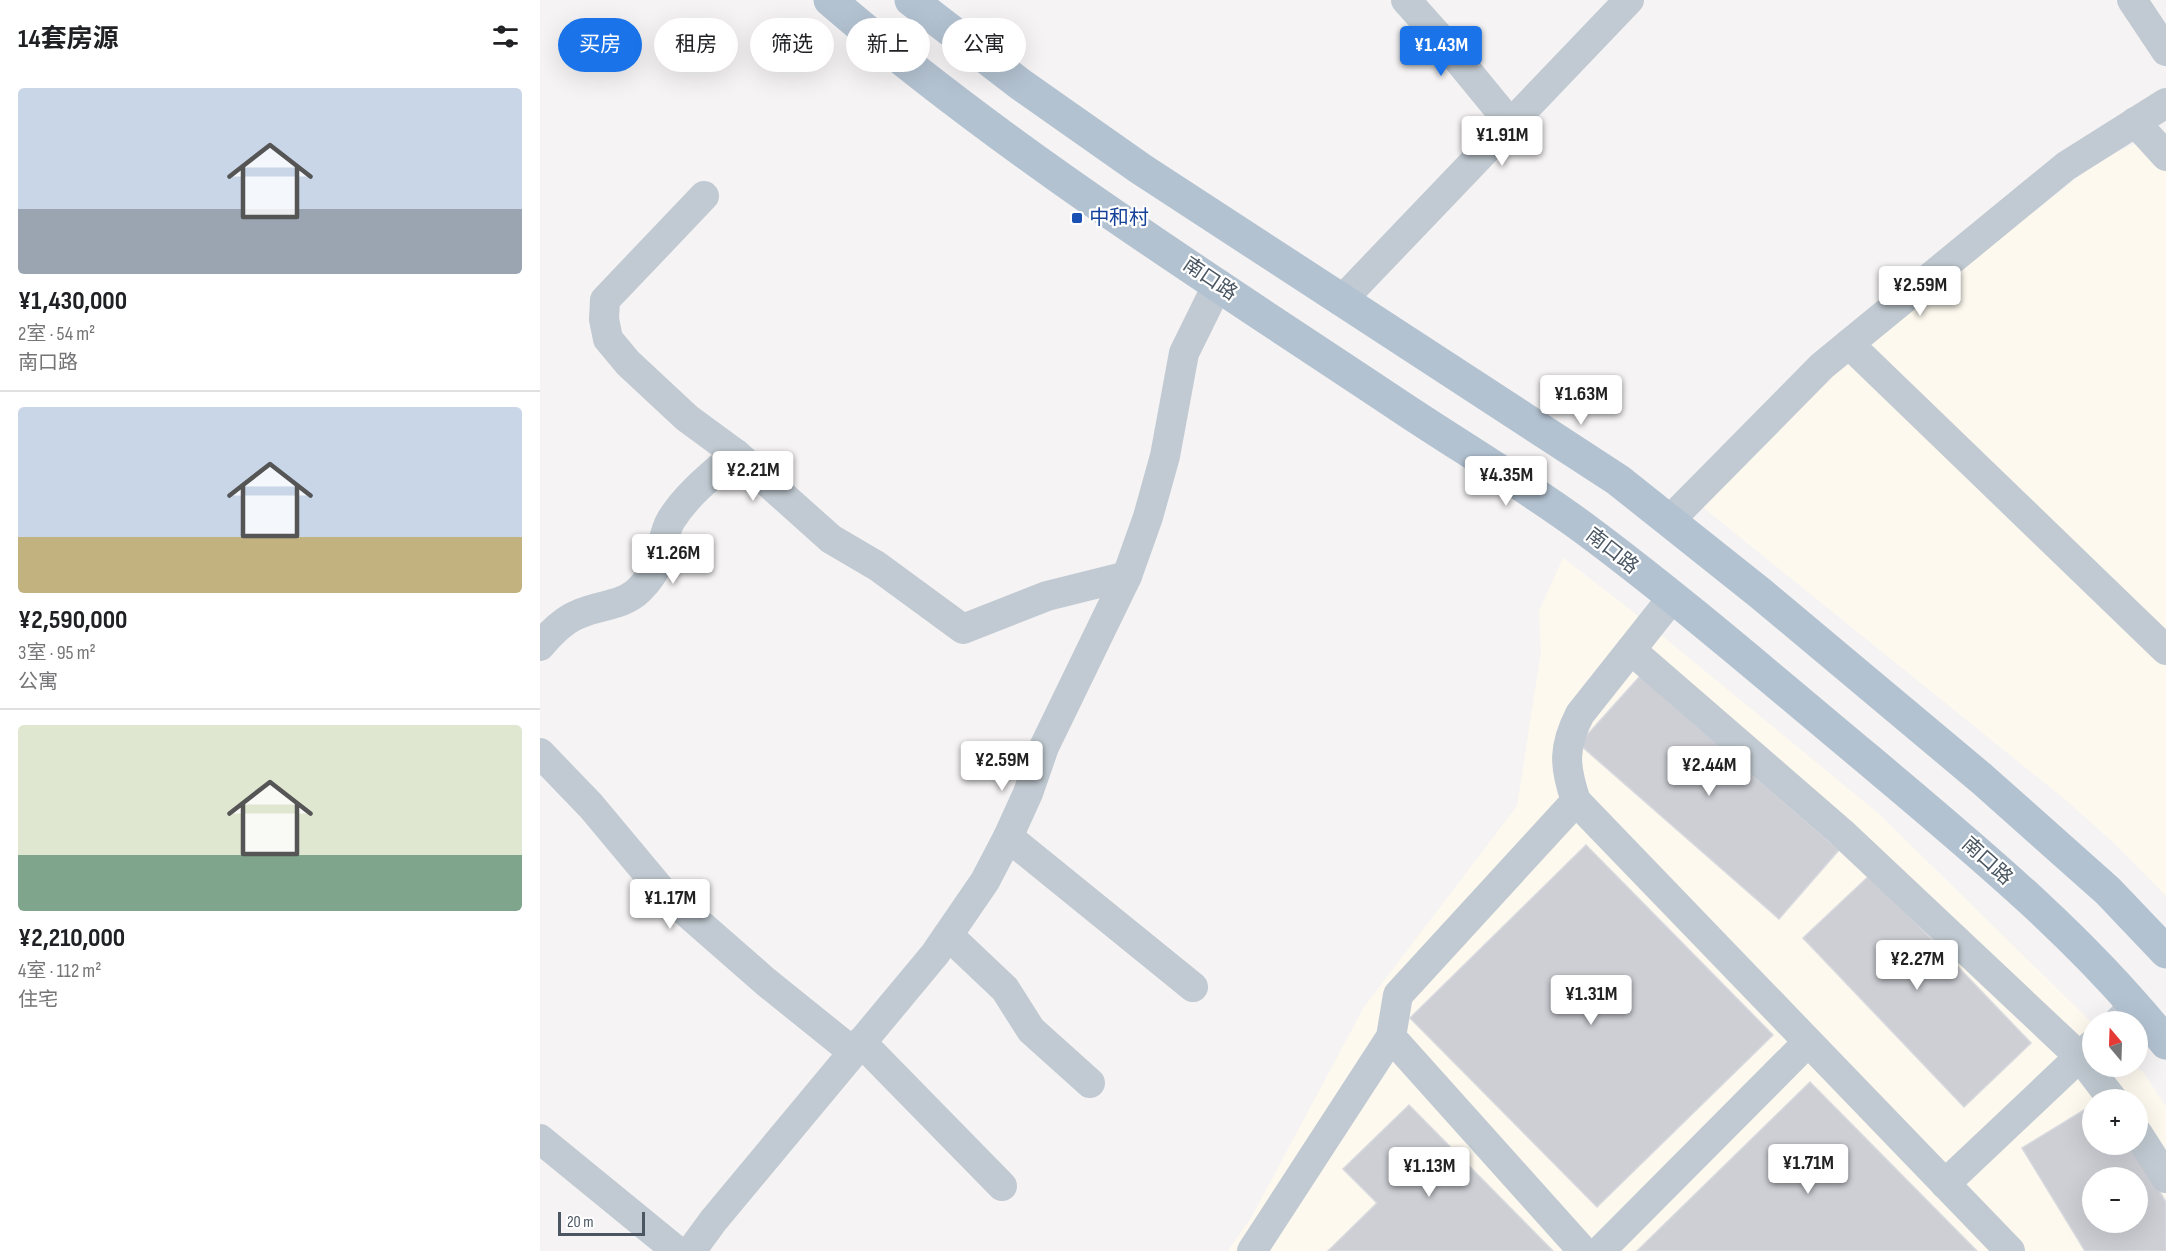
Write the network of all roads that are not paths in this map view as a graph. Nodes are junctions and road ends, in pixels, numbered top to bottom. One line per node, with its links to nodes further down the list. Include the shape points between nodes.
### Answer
1 (830, 0): 12 (main road, 南口路, via 987,124)
2 (912, 0): 13 (main road, via 1085,131)
3 (1406, 0): 9 (street)
4 (1629, 0): 9 (street)
5 (2132, 0): 6 (street)
6 (2166, 51)
7 (2166, 103): 8 (street)
8 (2136, 122): 10 (street); 14 (street, via 2066,166)
9 (1510, 123): 13 (street)
10 (2166, 156)
11 (704, 196): 15 (street, via 604,300 604,319 608,339 628,363 687,418)
12 (1218, 284): 17 (street, via 1184,353 1165,456); 18 (main road, 南口路, via 1583,528)
13 (1341, 301): 16 (main road, via 1618,480)
14 (1849, 344): 16 (street, via 1822,366); 21 (street)
15 (736, 454): 17 (street, via 831,539 877,566 963,629 1047,596); 19 (street, via 690,495 672,518 657,567 639,590 615,603 578,614)
16 (1669, 521): 26 (main road, via 1999,793 2108,891)
17 (1127, 576): 24 (street, via 1044,747)
18 (1672, 598): 20 (street); 28 (main road, 南口路, via 1942,822 2067,933)
19 (540, 646)
20 (1631, 650): 23 (street, via 1571,731 1567,775); 34 (street)
21 (2166, 650)
22 (540, 753): 33 (street, via 591,806 662,891 766,982)
23 (1576, 801): 30 (street, via 1398,995); 31 (street)
24 (1008, 837): 25 (street); 27 (street)
25 (948, 935): 33 (street); 36 (street, via 1005,989 1031,1030)
26 (2165, 949)
27 (1193, 987)
28 (2125, 1011)
29 (2148, 1030): 32 (main road, 南口路)
30 (1391, 1037): 44 (street); 45 (street)
31 (1808, 1042): 40 (street); 46 (street)
32 (2166, 1043)
33 (857, 1047): 41 (street); 43 (street)
34 (2082, 1047)
35 (2082, 1055): 40 (street)
36 (1090, 1083)
37 (540, 1139): 42 (street)
38 (2148, 1150): 39 (street)
39 (2166, 1178)
40 (1945, 1184): 47 (street)
41 (1002, 1186)
42 (676, 1251)
43 (691, 1251)
44 (1252, 1251)
45 (1583, 1251)
46 (1600, 1251)
47 (2010, 1251)

